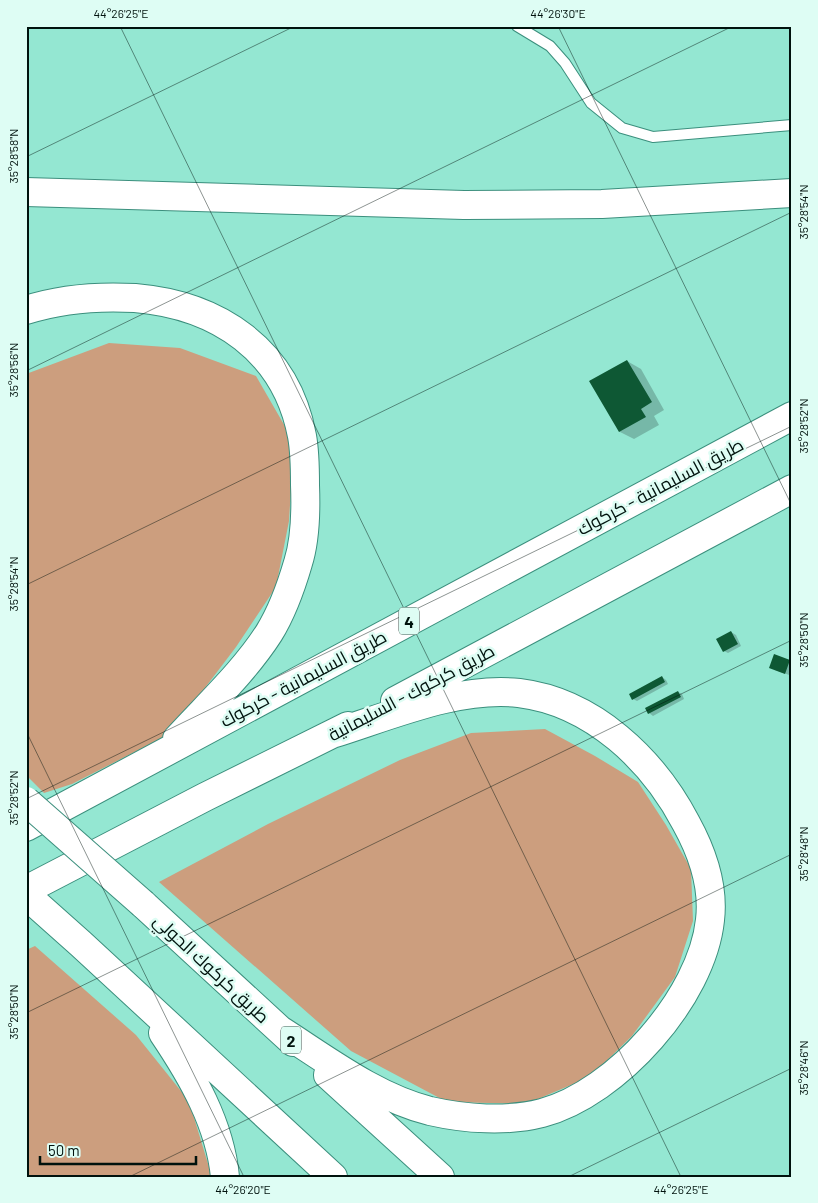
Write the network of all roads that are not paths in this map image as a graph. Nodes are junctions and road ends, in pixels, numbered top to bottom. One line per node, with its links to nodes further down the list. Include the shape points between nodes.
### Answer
1 (517, 26): 2 (lane, via 550,46 591,103 622,128 652,137)
2 (792, 125)
3 (26, 192): 4 (highway, via 509,205 602,204)
4 (792, 193)
5 (26, 310): 9 (highway, via 68,301 122,297 188,307 230,326 255,347 280,379 297,417 304,446 306,516 299,561 288,592 268,633 247,662)
6 (792, 416): 9 (highway, طريق السليمانية - كركوك / 4)
7 (792, 489): 8 (highway, طريق كركوك - السليمانية)
8 (332, 734): 12 (highway, طريق كركوك - السليمانية); 15 (highway, via 427,704 470,695 521,693 572,709 632,749 675,801 703,860 711,918 699,962 666,1020 647,1042 596,1087 541,1113 462,1117 429,1111 372,1087)
9 (163, 754): 11 (highway, طريق السليمانية - كركوك / 4)
10 (26, 801): 15 (highway, طريق كركوك الحولي / 2, bridge)
11 (26, 827)
12 (26, 890)
13 (26, 895): 14 (highway)
14 (142, 1000): 16 (highway, via 206,1106 216,1132); 17 (highway)
15 (280, 1030): 18 (highway, طريق كركوك الحولي / 2)
16 (225, 1177)
17 (333, 1177)
18 (440, 1177)

